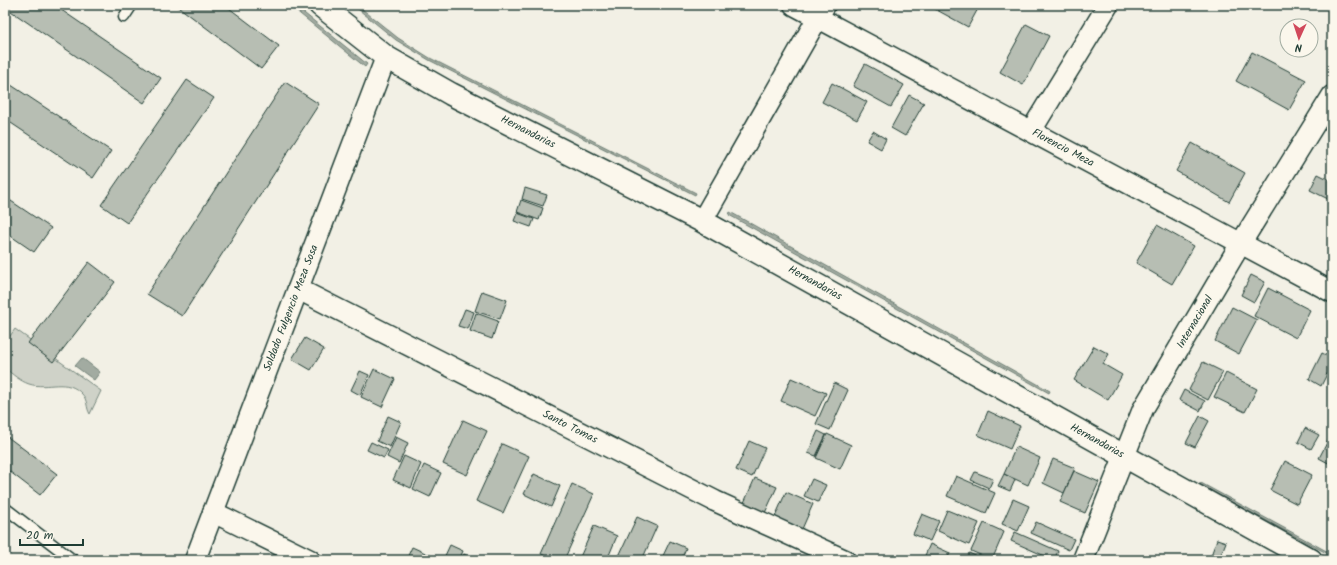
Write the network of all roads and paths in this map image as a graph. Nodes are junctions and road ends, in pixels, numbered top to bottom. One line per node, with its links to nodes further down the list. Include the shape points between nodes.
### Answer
1 (132, 5): 6 (lane)
2 (320, 5): 7 (street, Hernandarias)
3 (794, 5): 5 (street, Florencio Meza)
4 (1108, 5): 9 (street)
5 (821, 11): 9 (street, Florencio Meza); 10 (street)
6 (124, 17)
7 (386, 57): 10 (street, Hernandarias, via 451,94); 12 (street, Soldado Fulgencio Meza Sosa)
8 (1332, 96): 11 (street, Internacional)
9 (1031, 131): 11 (street, Florencio Meza)
10 (702, 221): 14 (street, Hernandarias)
11 (1241, 243): 13 (street, Florencio Meza); 14 (street, Internacional, via 1143,409)
12 (298, 289): 16 (street, Soldado Fulgencio Meza Sosa); 20 (street, Santo Tomas, via 715,501)
13 (1332, 292)
14 (1123, 456): 21 (street, Internacional); 22 (street, Hernandarias)
15 (5, 508): 17 (lane)
16 (213, 512): 18 (street, Soldado Fulgencio Meza Sosa); 19 (street)
17 (73, 560)
18 (195, 560)
19 (310, 560)
20 (845, 560)
21 (1083, 560)
22 (1311, 560)

